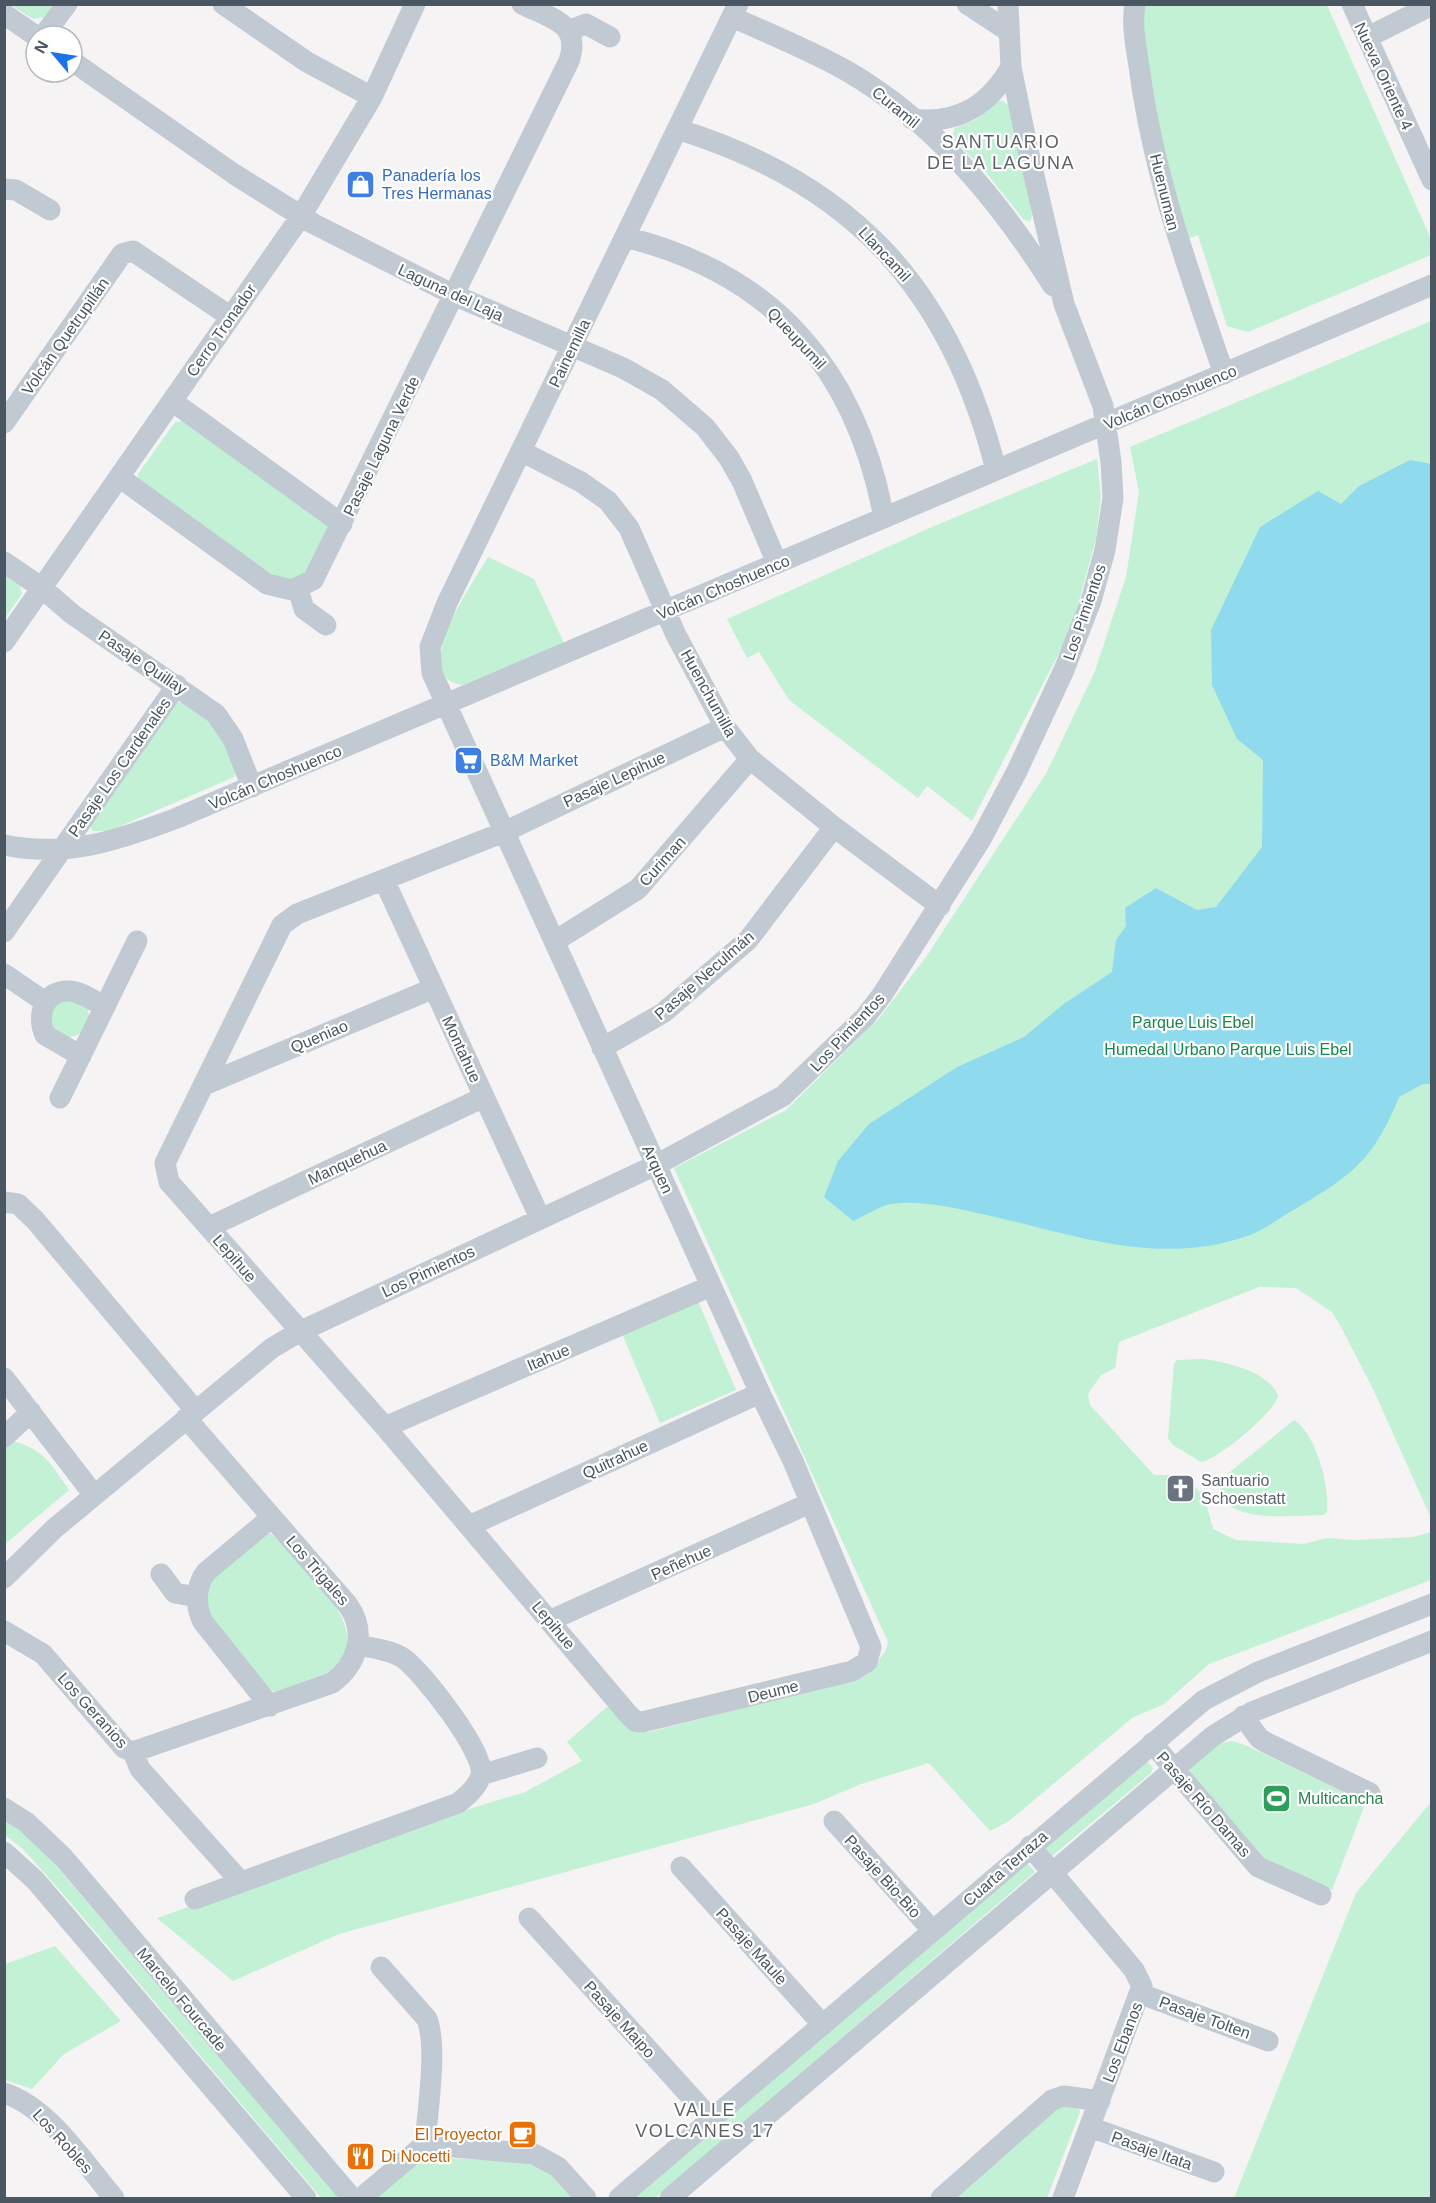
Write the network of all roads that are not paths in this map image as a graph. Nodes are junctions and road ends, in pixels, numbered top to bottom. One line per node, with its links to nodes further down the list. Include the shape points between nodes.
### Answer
1 (67, 4): 12 (street)
2 (223, 4): 20 (street, via 300,57)
3 (415, 4): 20 (street, Cerro Tronador)
4 (967, 4): 15 (street)
5 (1008, 4): 15 (street, Los Pimientos)
6 (1134, 4): 34 (street, Huenuman, via 1143,99 1157,161 1172,221)
7 (1352, 4): 17 (street, Nueva Oriente 4)
8 (524, 5): 14 (street)
9 (1431, 5): 17 (street)
10 (735, 10): 21 (street, Curamil, via 849,72); 22 (street, Painemilla)
11 (4, 14): 13 (street)
12 (52, 24)
13 (24, 28)
14 (570, 30): 16 (street, via 586,24); 30 (street, Pasaje Laguna Verde, via 574,40 569,61)
15 (1008, 32): 18 (street, Los Pimientos)
16 (610, 37)
17 (1368, 37): 23 (street, Nueva Oriente 4)
18 (1011, 67): 21 (street, via 991,96 973,109 944,120); 31 (street, Los Pimientos)
19 (84, 69): 27 (street, Laguna del Laja)
20 (372, 97): 27 (street, Cerro Tronador)
21 (912, 119): 31 (street, Curamil, via 989,194 1024,240)
22 (677, 129): 28 (street, Painemilla); 39 (street, Llancamil, via 775,168 833,205 884,251 928,306 963,367)
23 (1423, 137): 24 (street, Nueva Oriente 4)
24 (1431, 180)
25 (4, 189): 26 (street, via 16,190)
26 (50, 210)
27 (301, 216): 30 (street, Laguna del Laja); 32 (street, Cerro Tronador)
28 (625, 237): 33 (street, Painemilla); 41 (street, Queupumil, via 704,264 752,292 794,329 831,375 859,427)
29 (1431, 285): 34 (street, Volcán Choshuenco)
30 (454, 295): 33 (street, Laguna del Laja); 42 (street, Pasaje Laguna Verde)
31 (1064, 304): 37 (street, Los Pimientos)
32 (231, 317): 35 (street, Cerro Tronador); 36 (street, Volcán Quetrupillán, via 133,251 127,251)
33 (572, 347): 38 (street, Painemilla); 44 (street, Laguna del Laja, via 645,380 705,427 742,481)
34 (1224, 374): 37 (street, Volcán Choshuenco)
35 (172, 401): 40 (street, Cerro Tronador); 42 (street)
36 (4, 423)
37 (1107, 424): 39 (street, Volcán Choshuenco); 60 (street, Los Pimientos, via 1113,498 1107,543 1091,601 1017,771)
38 (521, 451): 47 (street, Huenchumilla, via 581,482 608,501 630,528); 51 (street, Painemilla, via 432,636 430,664)
39 (996, 470): 41 (street, Volcán Choshuenco)
40 (120, 477): 45 (street, Cerro Tronador); 46 (street, via 267,584 284,590)
41 (884, 518): 44 (street, Volcán Choshuenco)
42 (342, 524): 46 (street, Pasaje Laguna Verde, via 318,574)
43 (4, 562): 45 (street, Pasaje Quillay)
44 (777, 563): 47 (street, Volcán Choshuenco)
45 (42, 588): 49 (street, Cerro Tronador); 50 (street, Pasaje Quillay, via 72,614)
46 (298, 588): 48 (street, via 304,609)
47 (667, 611): 51 (street, Volcán Choshuenco); 52 (street, Huenchumilla)
48 (326, 625)
49 (4, 642)
50 (177, 684): 54 (street, Pasaje Quillay, via 221,719 233,738); 58 (street, Pasaje Los Cardenales)
51 (446, 706): 54 (street, Volcán Choshuenco); 56 (street, Arquen)
52 (725, 727): 53 (street, Huenchumilla); 56 (street, Pasaje Lepihue)
53 (750, 759): 55 (street, Huenchumilla); 63 (street, Curiman, via 638,889)
54 (252, 788): 58 (street, Volcán Choshuenco, via 128,836)
55 (834, 827): 60 (street, Huenchumilla); 68 (street, Pasaje Neculmán, via 748,940 663,1013)
56 (504, 832): 59 (street, Lepihue); 63 (street, Arquen)
57 (4, 845): 58 (street, Volcán Choshuenco)
58 (61, 850): 61 (street, Pasaje Los Cardenales)
59 (384, 880): 65 (street, Montahue); 70 (street, Lepihue, via 297,914 282,925)
60 (940, 906): 73 (street, Los Pimientos, via 865,1017 805,1077 783,1096)
61 (4, 932)
62 (137, 941): 67 (street)
63 (555, 941): 68 (street, Arquen)
64 (4, 974): 66 (street)
65 (434, 988): 70 (street, Queniao); 71 (street, Montahue)
66 (45, 1002): 67 (street, via 55,994 70,991); 69 (street, via 40,1020 45,1035)
67 (105, 1006): 69 (street)
68 (603, 1048): 73 (street, Arquen)
69 (81, 1056): 72 (street)
70 (204, 1084): 76 (street, Lepihue, via 165,1163 169,1182)
71 (484, 1097): 75 (street, Montahue); 76 (street, Manquehua)
72 (60, 1098)
73 (656, 1166): 75 (street, Los Pimientos); 77 (street, Arquen)
74 (4, 1202): 82 (street, Los Trigales, via 18,1204 31,1215)
75 (540, 1218): 78 (street, Los Pimientos)
76 (209, 1227): 78 (street, Lepihue)
77 (711, 1286): 80 (street, Arquen); 83 (street, Itahue)
78 (299, 1332): 82 (street, Los Pimientos, via 272,1347); 83 (street, Lepihue)
79 (4, 1378): 81 (street)
80 (760, 1393): 86 (street, Arquen); 88 (street, Quitrahue)
81 (31, 1412): 84 (street); 85 (street)
82 (190, 1414): 85 (street, Los Pimientos); 87 (street, Los Trigales)
83 (385, 1427): 88 (street, Lepihue)
84 (4, 1437)
85 (94, 1495): 90 (street, Los Pimientos)
86 (810, 1503): 93 (street, Peñehue); 95 (street, Arquen)
87 (272, 1517): 91 (street, via 206,1572); 97 (street, Los Trigales, via 348,1605 357,1624)
88 (469, 1526): 93 (street, Lepihue)
89 (161, 1574): 91 (street, via 175,1593)
90 (4, 1578)
91 (197, 1597): 98 (street, via 203,1622)
92 (1431, 1605): 99 (street, Cuarta Terraza, via 1234,1682)
93 (551, 1620): 101 (street, Lepihue, via 632,1718)
94 (4, 1631): 104 (street, Los Geranios, via 43,1654 124,1748)
95 (868, 1634): 101 (street, Deume, via 867,1662 852,1671)
96 (1431, 1641): 100 (street, Cuarta Terraza)
97 (358, 1645): 98 (street, via 350,1665 332,1683); 107 (street, via 398,1655 408,1662 468,1735 479,1759)
98 (270, 1706): 104 (street)
99 (1192, 1709): 102 (street); 103 (street, Cuarta Terraza)
100 (1243, 1716): 102 (street, Cuarta Terraza); 108 (street, via 1267,1743)
101 (650, 1722)
102 (1213, 1736): 106 (street, Cuarta Terraza)
103 (1152, 1743): 106 (street, Pasaje Río Damas); 111 (street, Cuarta Terraza)
104 (133, 1752): 115 (street, Los Geranios, via 140,1769)
105 (537, 1758): 107 (street)
106 (1174, 1768): 114 (street, Cuarta Terraza); 116 (street, Pasaje Río Damas, via 1258,1868)
107 (481, 1775): 115 (street, via 469,1795 458,1803)
108 (1370, 1793)
109 (4, 1808): 124 (street, Marcelo Fourcade, via 26,1822 63,1857)
110 (834, 1821): 119 (street, Pasaje Bio-Bio)
111 (1030, 1846): 114 (street, Los Ebanos); 119 (street, Cuarta Terraza)
112 (4, 1852): 125 (street, Marcelo Fourcade, via 35,1880)
113 (681, 1867): 122 (street, Pasaje Maule)
114 (1052, 1871): 121 (street, Los Ebanos, via 1134,1970 1142,1986); 139 (street, Cuarta Terraza)
115 (240, 1881): 117 (street)
116 (1321, 1895)
117 (195, 1899)
118 (529, 1918): 128 (street, Pasaje Maipo)
119 (933, 1931): 122 (street, Cuarta Terraza)
120 (381, 1967): 130 (street, via 430,2027)
121 (1141, 1994): 123 (street, Pasaje Tolten); 127 (street, Los Ebanos)
122 (822, 2025): 128 (street, Cuarta Terraza)
123 (1268, 2041)
124 (227, 2052): 125 (street); 135 (street, Marcelo Fourcade)
125 (201, 2075): 134 (street, Marcelo Fourcade)
126 (4, 2093): 133 (street, Los Robles, via 25,2102 46,2118)
127 (1100, 2101): 129 (street, Los Ebanos); 132 (street, via 1064,2096 1052,2100)
128 (712, 2120): 138 (street, Cuarta Terraza)
129 (1090, 2127): 131 (street, Pasaje Itata); 140 (street, Los Ebanos)
130 (425, 2145): 136 (street); 137 (street, via 534,2154 558,2167)
131 (1214, 2172)
132 (944, 2198)
133 (114, 2199)
134 (306, 2199)
135 (352, 2199)
136 (362, 2199)
137 (586, 2199)
138 (619, 2199)
139 (670, 2199)
140 (1063, 2199)

